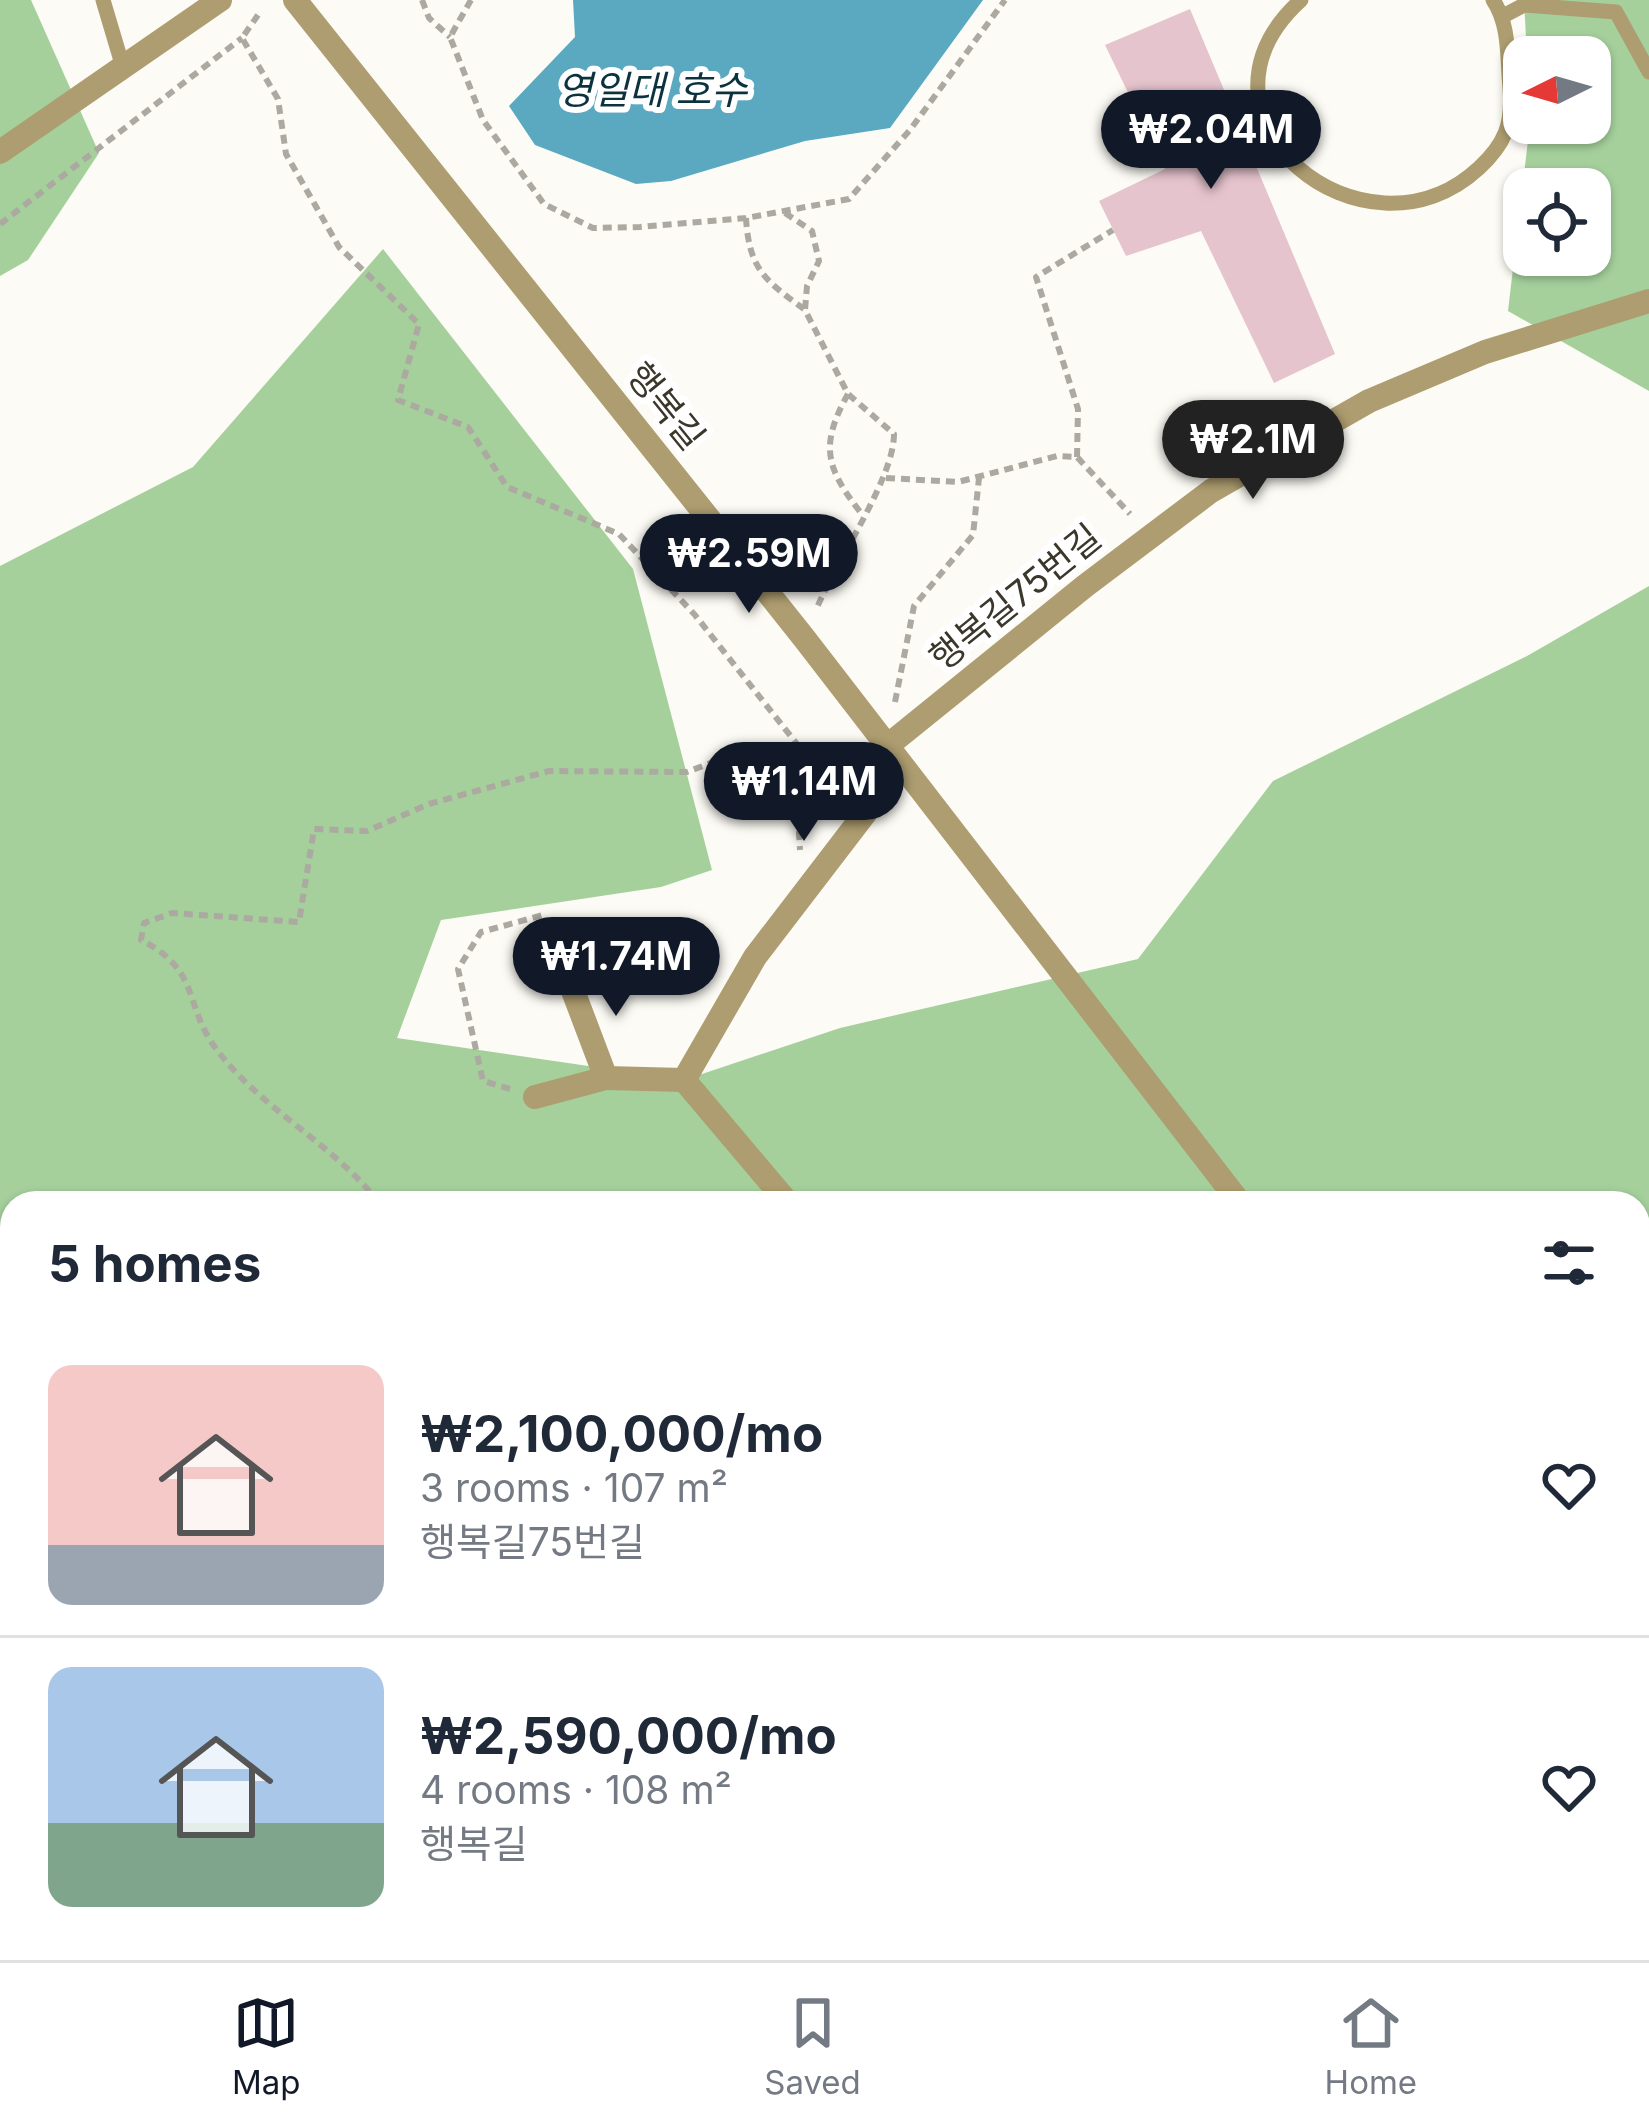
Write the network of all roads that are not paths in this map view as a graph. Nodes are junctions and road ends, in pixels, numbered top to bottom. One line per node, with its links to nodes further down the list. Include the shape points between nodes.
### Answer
1 (103, 0): 7 (lane)
2 (220, 0): 7 (street)
3 (295, 0): 11 (street, 행복길)
4 (1301, 0): 6 (lane, via 1262,47 1257,92 1268,134 1292,167 1375,204 1405,205 1466,180 1502,147 1512,114)
5 (1493, 0): 6 (lane)
6 (1503, 16): 8 (lane, via 1524,5 1616,12)
7 (122, 64): 9 (street)
8 (1649, 72)
9 (0, 152)
10 (1649, 301): 11 (street, 행복길75번길, via 1485,352 1370,401 1211,491)
11 (886, 746): 14 (street, via 873,803 755,957); 17 (street, 행복길)
12 (556, 946): 13 (street)
13 (607, 1078): 14 (street); 15 (street)
14 (684, 1080): 16 (street)
15 (535, 1097)
16 (778, 1191)
17 (1231, 1191)

